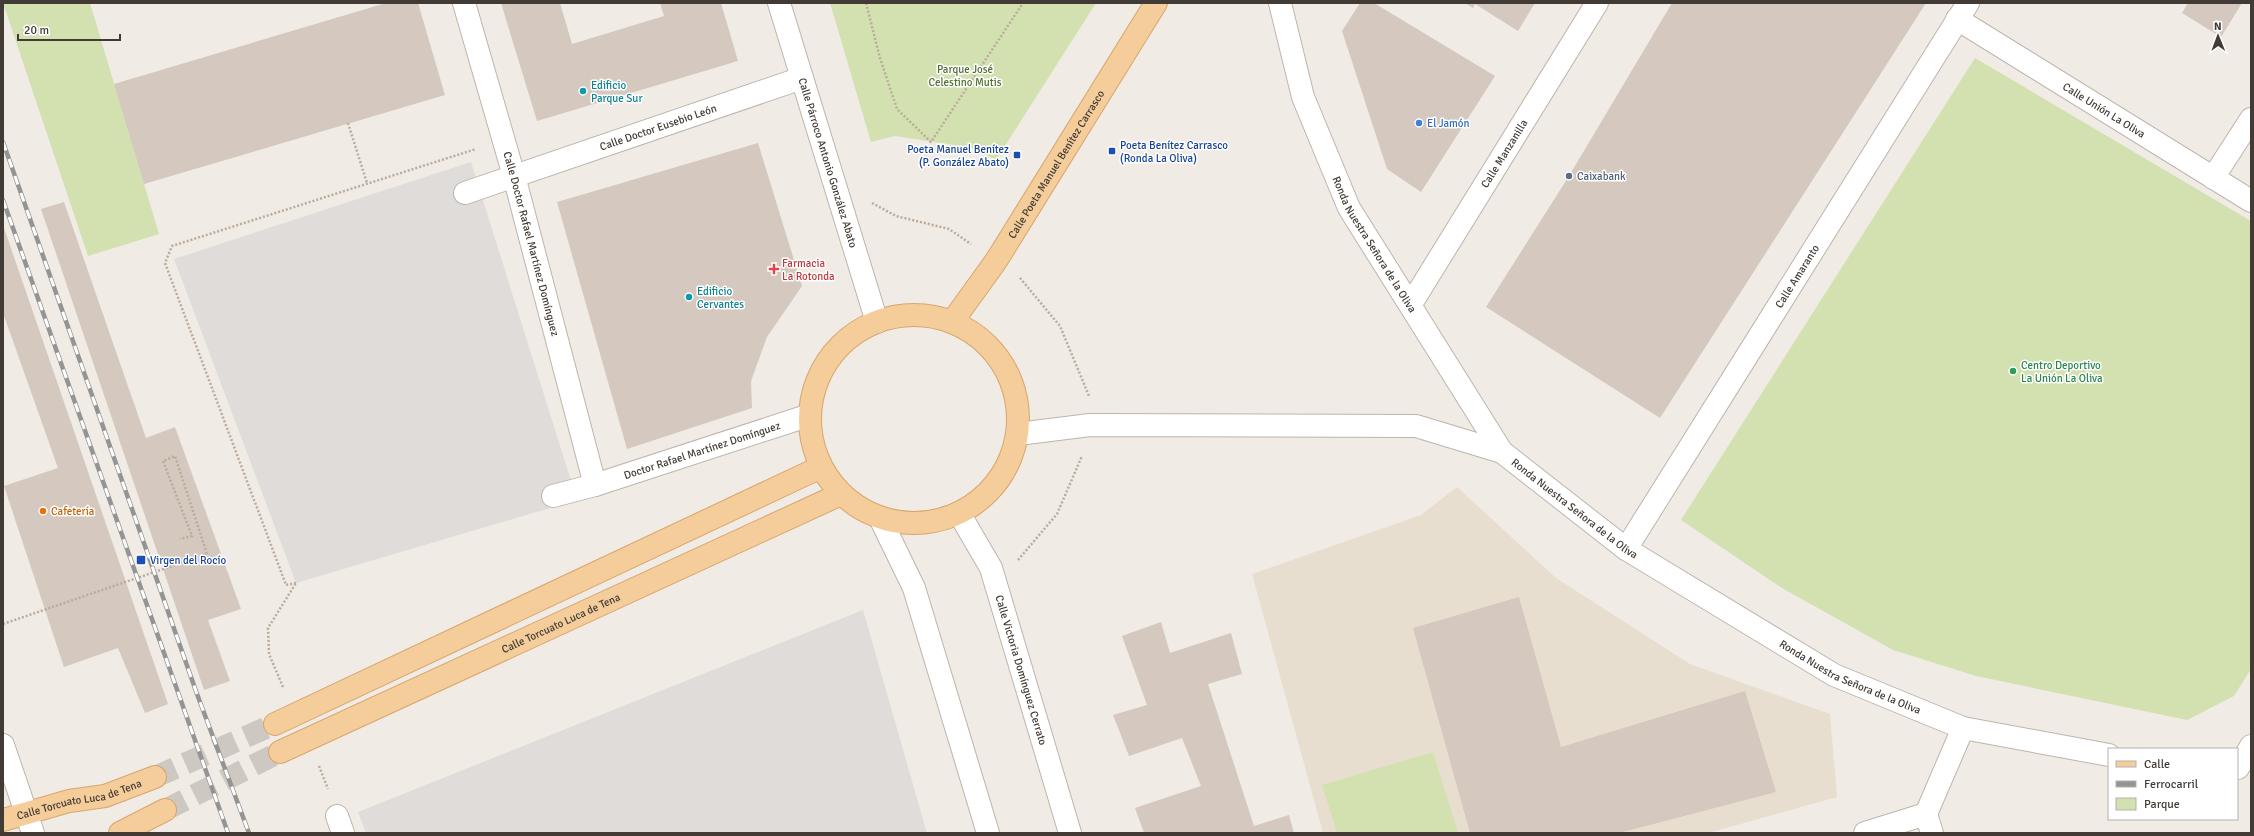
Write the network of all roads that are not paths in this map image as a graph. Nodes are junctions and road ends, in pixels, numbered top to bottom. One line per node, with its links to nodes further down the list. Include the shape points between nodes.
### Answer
1 (464, 3): 9 (street, Calle Doctor Rafael Martínez Domínguez)
2 (779, 3): 7 (street, Calle Párroco Antonio González Abato)
3 (1156, 3): 15 (main road, Calle Poeta Manuel Benítez Carrasco, via 996,261)
4 (1280, 3): 13 (street, Ronda Nuestra Señora de la Oliva, via 1303,97 1349,208)
5 (1598, 3): 13 (street, Calle Manzanilla)
6 (1962, 11): 10 (street, Calle Unión La Oliva); 25 (street, Calle Amaranto)
7 (802, 78): 9 (street, Calle Doctor Eusebio León); 14 (street, Calle Párroco Antonio González Abato)
8 (2251, 119): 10 (street)
9 (514, 176): 11 (street, Calle Doctor Eusebio León); 20 (street, Calle Doctor Rafael Martínez Domínguez)
10 (2213, 178): 12 (street, Calle Unión La Oliva)
11 (465, 193)
12 (2251, 201)
13 (1411, 304): 18 (street, Ronda Nuestra Señora de la Oliva)
14 (877, 322): 15 (main road, via 902,315 927,316); 16 (main road, via 850,336 829,358 815,385)
15 (952, 322): 17 (main road, via 977,335 997,355 1011,379 1018,406)
16 (810, 415): 19 (main road, via 812,441); 20 (street, Doctor Rafael Martínez Domínguez)
17 (1018, 434): 18 (street, via 1090,425 1416,426); 23 (main road, via 1008,466 988,494)
18 (1502, 452): 25 (street, Ronda Nuestra Señora de la Oliva)
19 (821, 467): 21 (main road); 26 (main road)
20 (595, 485): 22 (street, Doctor Rafael Martínez Domínguez)
21 (842, 494): 24 (main road, via 859,508); 30 (main road, Calle Torcuato Luca de Tena)
22 (553, 496)
23 (959, 513): 24 (main road, via 933,522 906,523); 41 (street, Calle Victoria Domínguez Cerrato, via 991,568)
24 (880, 518): 40 (street, via 914,588)
25 (1626, 549): 27 (street, Ronda Nuestra Señora de la Oliva, via 1834,675)
26 (275, 724)
27 (1963, 728): 31 (street, Ronda Nuestra Señora de la Oliva); 37 (street)
28 (3, 745): 35 (street)
29 (2251, 746): 32 (street)
30 (280, 752)
31 (2108, 755)
32 (2244, 769)
33 (155, 777): 35 (main road, Calle Torcuato Luca de Tena, via 105,796 68,801)
34 (165, 810): 39 (main road)
35 (26, 812): 36 (main road, Calle Torcuato Luca de Tena); 38 (street)
36 (3, 820)
37 (1929, 824): 42 (street)
38 (33, 833)
39 (120, 833)
40 (988, 833)
41 (1070, 833)
42 (1865, 833)

